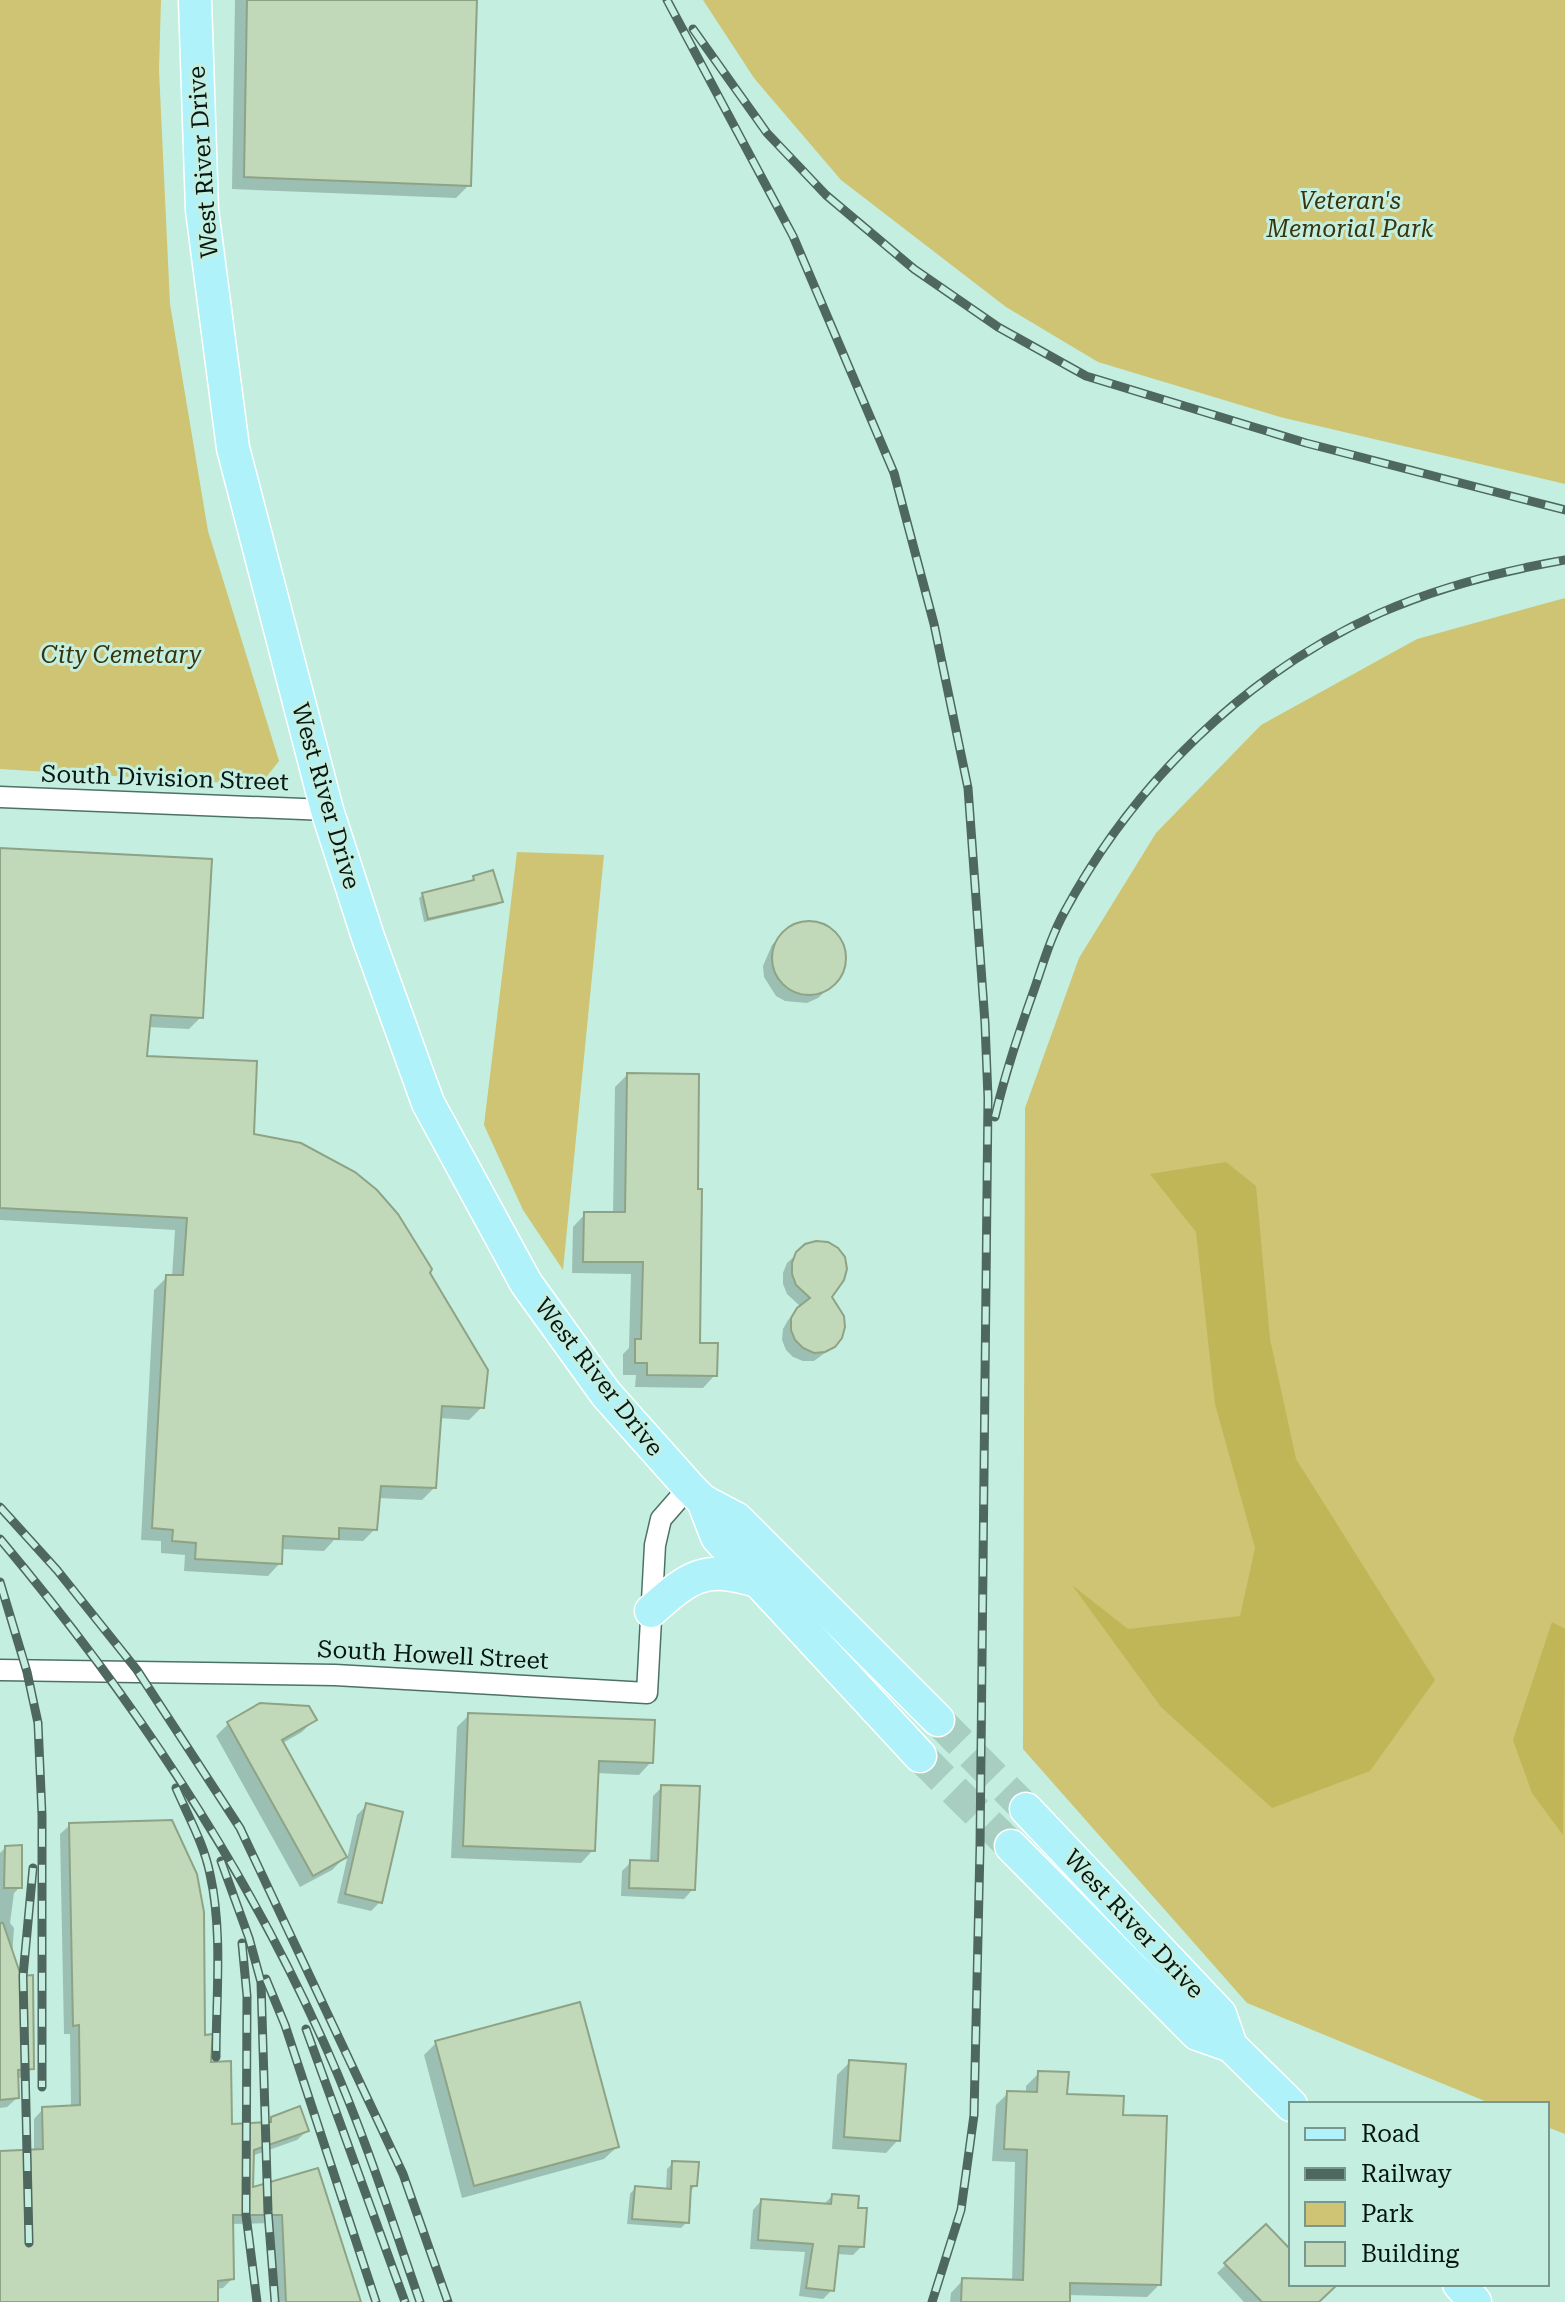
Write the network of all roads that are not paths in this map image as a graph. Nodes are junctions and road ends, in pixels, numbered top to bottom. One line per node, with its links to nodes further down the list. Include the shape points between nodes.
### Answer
1 (195, 0): 3 (main road, West River Drive, via 202,210 233,448)
2 (0, 797): 3 (street, South Division Street)
3 (327, 810): 4 (main road, West River Drive, via 428,1103 526,1283 560,1334)
4 (696, 1494): 5 (main road, West River Drive, via 717,1537); 6 (street, South Howell Street, via 661,1519); 8 (main road, West River Drive, via 737,1519)
5 (757, 1581): 6 (main road, via 729,1572 701,1576 682,1583); 9 (main road, West River Drive)
6 (651, 1611): 7 (street, South Howell Street, via 647,1693 335,1675)
7 (0, 1670)
8 (938, 1720)
9 (920, 1756)
10 (1026, 1809): 12 (main road, West River Drive, via 1220,2014)
11 (1011, 1846): 12 (main road, West River Drive, via 1197,2034)
12 (1231, 2046): 13 (main road, West River Drive)
13 (1289, 2103)
14 (1461, 2286): 15 (main road)
15 (1475, 2302)

